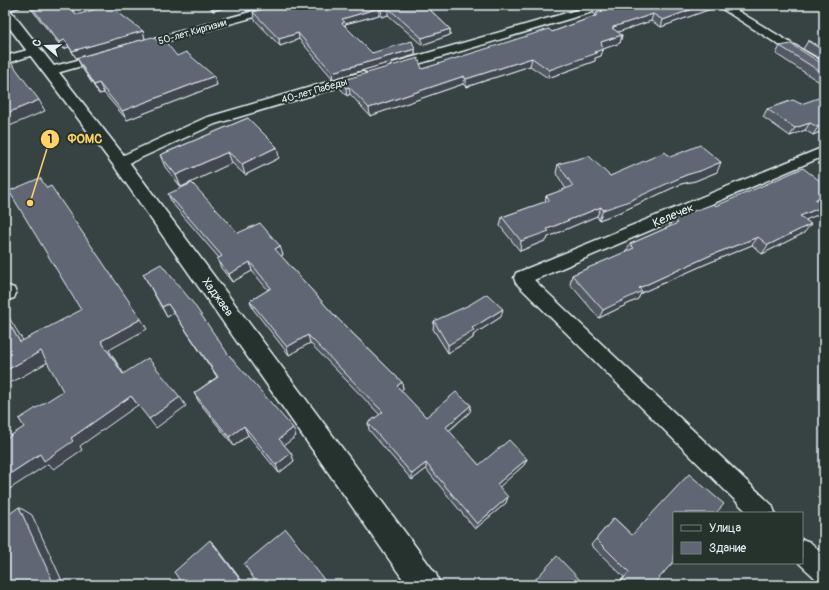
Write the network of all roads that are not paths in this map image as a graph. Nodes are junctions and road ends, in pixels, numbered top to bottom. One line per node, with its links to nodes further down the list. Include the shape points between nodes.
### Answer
1 (15, 5): 5 (street)
2 (287, 5): 7 (street, 50-лет Киргизии)
3 (605, 5): 14 (street, 40-лет Пабеды, via 210,121)
4 (721, 5): 11 (street)
5 (5, 8)
6 (5, 13): 8 (street, Хаджаев)
7 (125, 50)
8 (34, 51): 10 (street); 12 (street, Хаджаев)
9 (110, 54): 12 (street)
10 (5, 60)
11 (824, 68)
12 (50, 71): 14 (street, Хаджаев)
13 (824, 152): 15 (street, Келечек, via 522,278)
14 (120, 162): 18 (street, Хаджаев)
15 (763, 512)
16 (803, 551): 17 (street)
17 (824, 571)
18 (425, 585)

